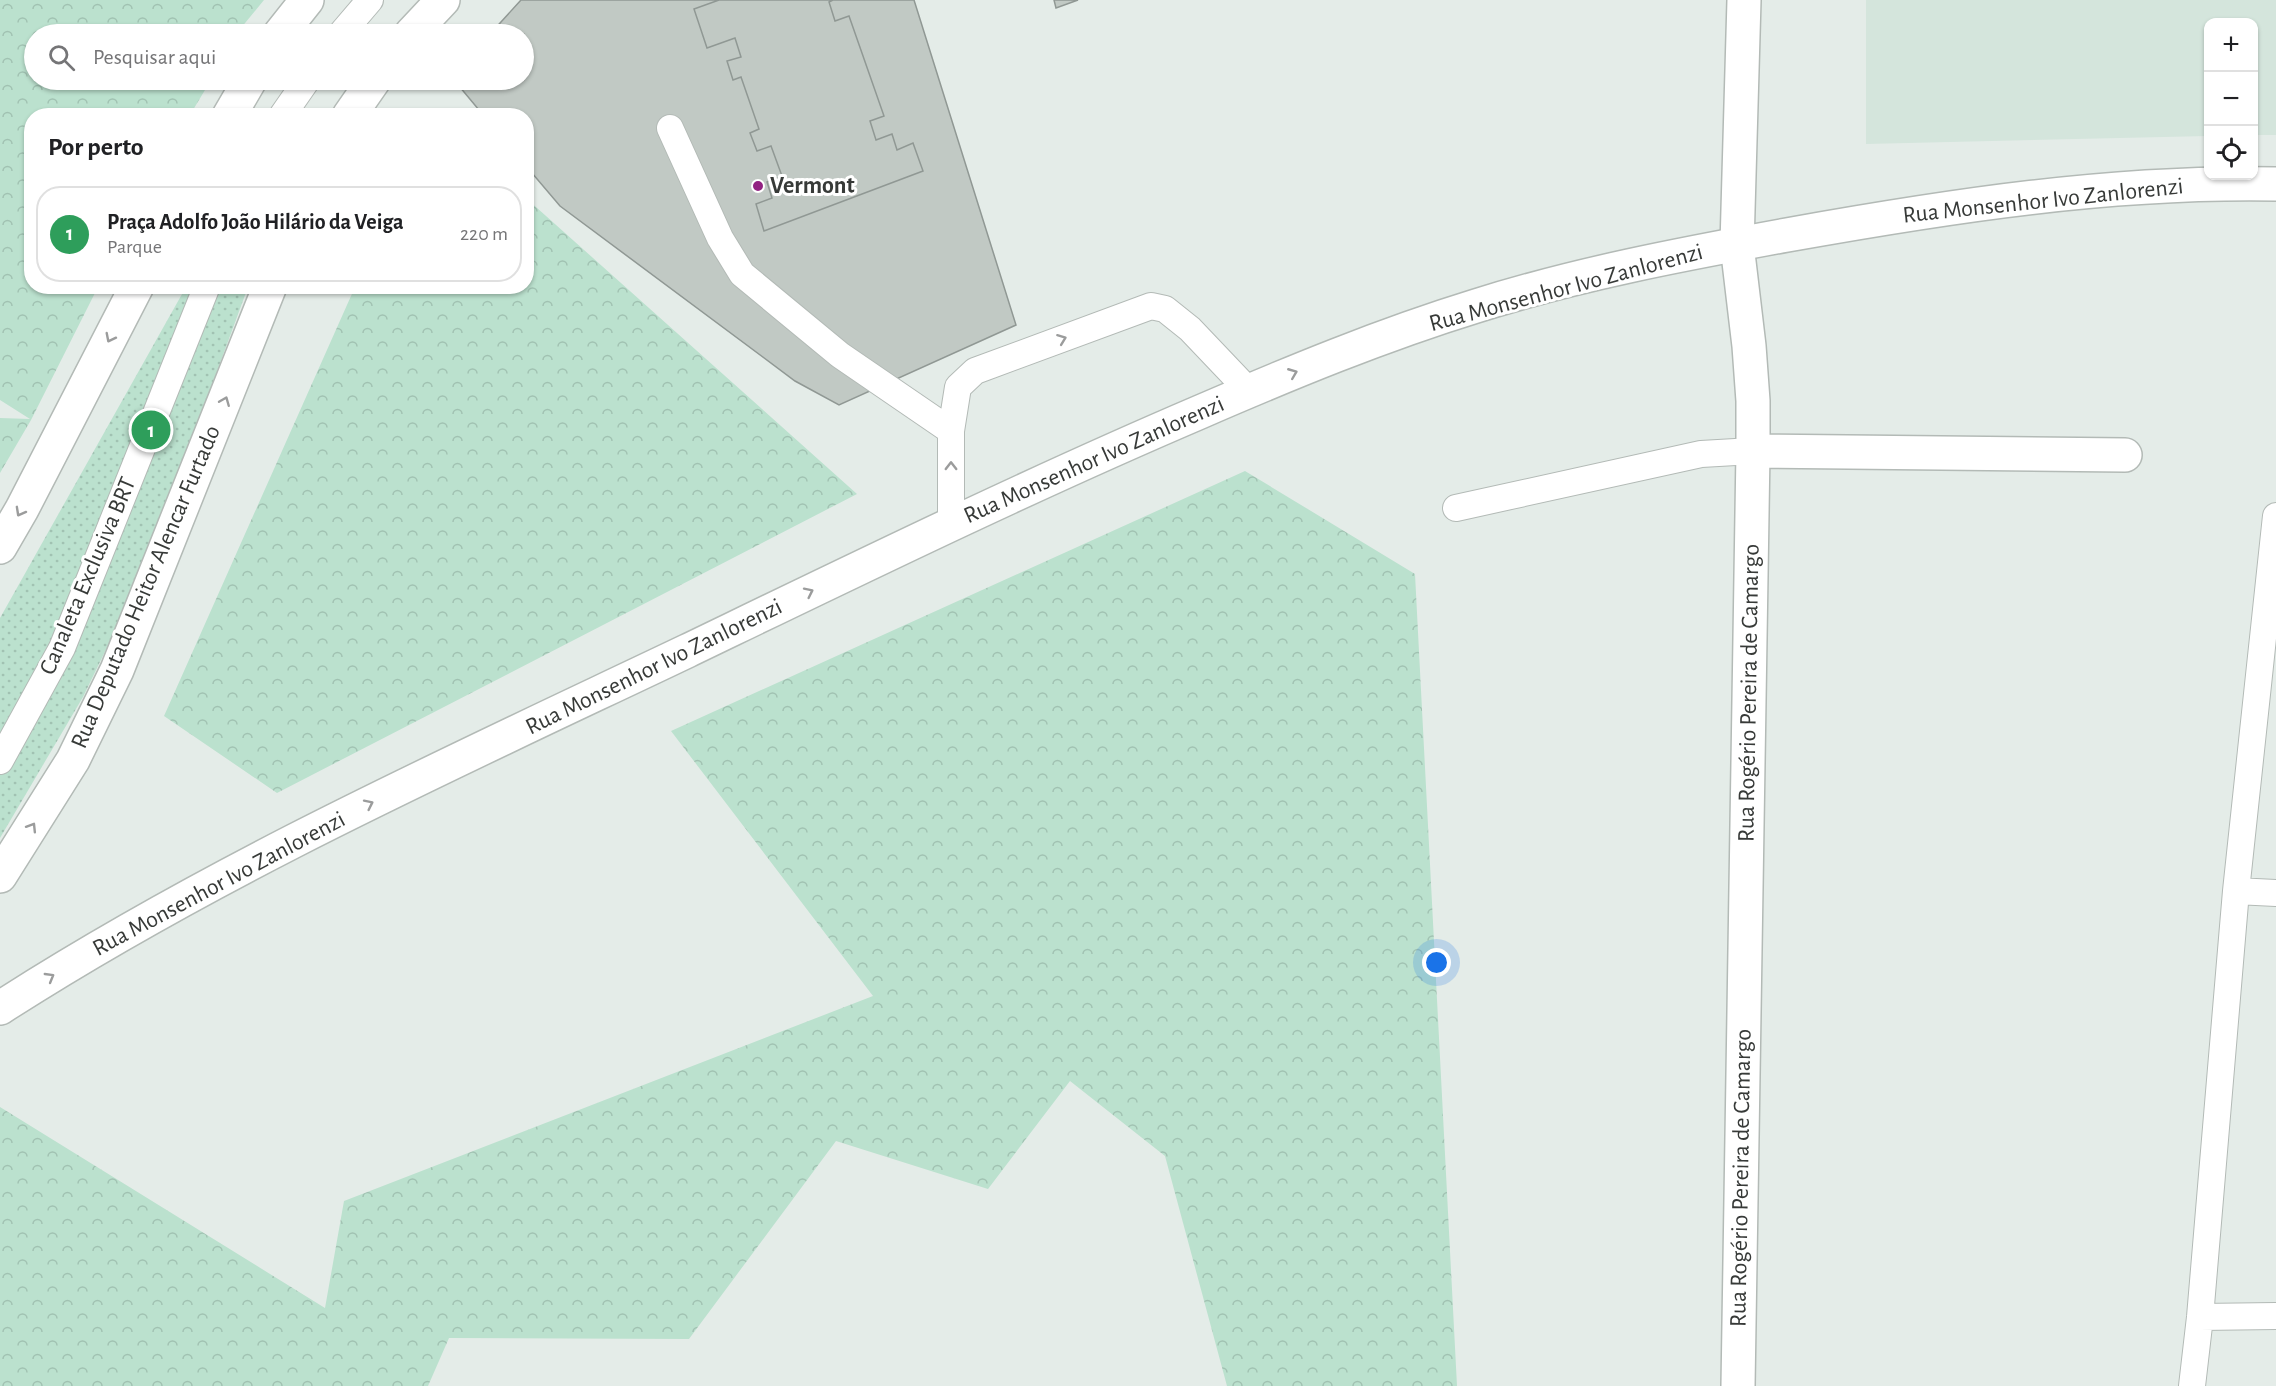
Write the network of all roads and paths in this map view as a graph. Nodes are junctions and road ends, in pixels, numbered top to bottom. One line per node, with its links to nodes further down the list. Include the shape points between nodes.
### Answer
1 (307, 0): 5 (street)
2 (370, 0): 6 (lane)
3 (443, 0): 7 (street)
4 (1744, 0): 16 (street, Rua Rogério Pereira de Camargo)
5 (288, 24)
6 (349, 24)
7 (420, 24)
8 (244, 90): 11 (street)
9 (300, 90): 12 (lane)
10 (367, 90): 13 (street)
11 (234, 108)
12 (288, 108)
13 (355, 108)
14 (670, 128): 21 (lane, via 720,237 742,274 840,354)
15 (2276, 184): 16 (street, Rua Monsenhor Ivo Zanlorenzi, via 2145,187 2056,195 1935,210)
16 (1737, 244): 20 (street, Rua Monsenhor Ivo Zanlorenzi, one-way to 16, via 1366,344 1477,306 1605,272); 22 (street, Rua Rogério Pereira de Camargo, via 1749,346)
17 (133, 294): 27 (street, one-way to 27)
18 (204, 294): 28 (lane, Canaleta Exclusiva BRT, via 62,648)
19 (267, 294): 29 (street, Rua Deputado Heitor Alencar Furtado, one-way to 19, via 73,760 117,670)
20 (1248, 391): 21 (lane, one-way to 20, via 958,387 975,371 1151,306 1165,309 1190,329); 26 (street, Rua Monsenhor Ivo Zanlorenzi, via 1114,448)
21 (951, 431): 26 (lane, one-way to 21)
22 (1753, 451): 23 (street); 24 (lane, via 1701,454); 35 (street, Rua Rogério Pereira de Camargo)
23 (2125, 456)
24 (1456, 508)
25 (2276, 516): 30 (lane)
26 (951, 525): 32 (street, Rua Monsenhor Ivo Zanlorenzi, one-way to 26, via 186,898 308,834)
27 (0, 547)
28 (0, 761)
29 (0, 876)
30 (2236, 891): 31 (lane); 34 (lane)
31 (2276, 893)
32 (0, 1008)
33 (2276, 1316): 34 (lane)
34 (2200, 1317): 36 (lane)
35 (1738, 1386)
36 (2192, 1386)

